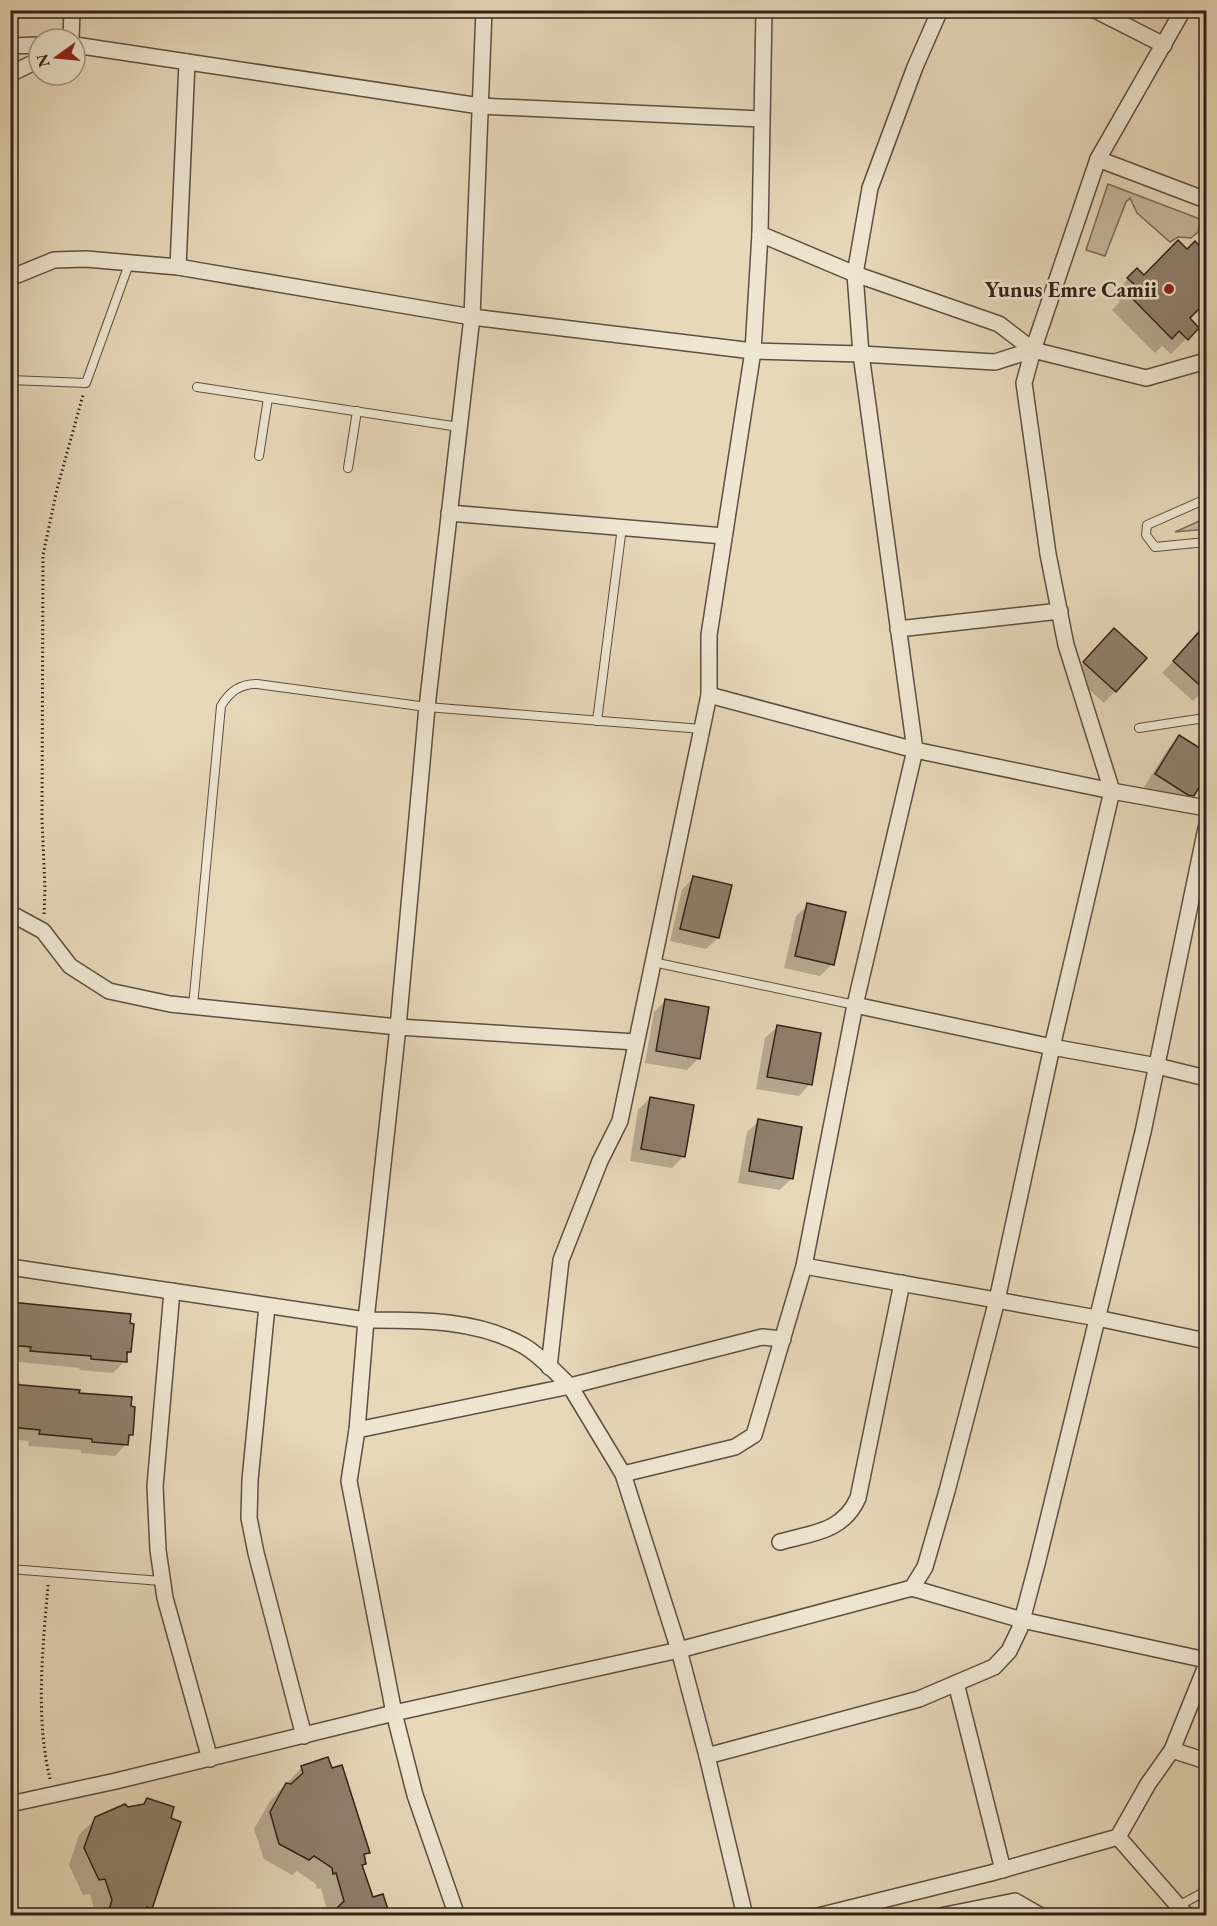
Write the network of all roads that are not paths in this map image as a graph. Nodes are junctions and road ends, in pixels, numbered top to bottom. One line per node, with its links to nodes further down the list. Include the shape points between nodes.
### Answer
1 (72, 10): 7 (street)
2 (484, 10): 15 (street)
3 (764, 10): 16 (street)
4 (940, 10): 22 (street, via 870,188)
5 (1095, 10): 9 (street)
6 (1183, 10): 9 (street)
7 (71, 27)
8 (27, 45): 10 (street)
9 (1164, 45): 17 (street)
10 (10, 46)
11 (87, 47): 12 (street)
12 (187, 62): 15 (street); 21 (street)
13 (27, 66): 14 (street)
14 (10, 74)
15 (480, 106): 16 (street); 24 (street)
16 (761, 119): 19 (street)
17 (1098, 159): 18 (street); 25 (street)
18 (1206, 200)
19 (760, 234): 22 (street); 26 (street)
20 (129, 264): 21 (street); 23 (street, via 54,260); 29 (lane, via 86,383)
21 (178, 267): 24 (street)
22 (855, 274): 25 (street, via 999,324); 27 (street)
23 (10, 278)
24 (472, 317): 26 (street); 33 (street)
25 (1033, 350): 27 (street, via 995,362); 28 (street, via 1146,378); 41 (street, via 1024,383)
26 (753, 351): 27 (street); 39 (street)
27 (861, 354): 42 (street)
28 (1206, 361)
29 (10, 380)
30 (197, 387): 31 (lane)
31 (268, 398): 32 (lane); 34 (lane)
32 (357, 411): 33 (lane); 35 (lane)
33 (459, 427): 37 (street)
34 (259, 456)
35 (348, 468)
36 (1206, 499): 40 (lane, via 1147,525 1146,535 1155,547)
37 (449, 513): 38 (street); 44 (street)
38 (622, 527): 39 (street); 46 (lane)
39 (724, 536): 43 (street, via 709,635)
40 (1206, 542)
41 (1059, 610): 42 (street); 50 (street, via 1066,645)
42 (898, 629): 49 (street)
43 (709, 695): 48 (street); 49 (street)
44 (427, 707): 46 (lane); 56 (lane, via 257,684 241,687 226,697 221,706); 57 (street)
45 (1206, 720): 47 (lane)
46 (597, 721): 48 (lane)
47 (1139, 728)
48 (702, 729): 54 (street)
49 (915, 750): 50 (street); 55 (street)
50 (1112, 791): 51 (street); 59 (street)
51 (1206, 808)
52 (1206, 828): 60 (street)
53 (10, 913): 56 (street, via 43,931 70,966 109,991)
54 (653, 963): 55 (lane); 58 (street)
55 (855, 1005): 59 (street); 62 (street)
56 (193, 1006): 57 (street)
57 (398, 1027): 58 (street); 69 (street)
58 (636, 1042): 72 (street, via 620,1121 561,1260)
59 (1052, 1047): 60 (street); 66 (street)
60 (1157, 1066): 61 (street); 68 (street)
61 (1206, 1077)
62 (804, 1266): 64 (street); 70 (street)
63 (10, 1268): 65 (street)
64 (902, 1283): 66 (street); 76 (street, via 854,1509 834,1527)
65 (172, 1291): 67 (street); 78 (street, via 155,1486)
66 (997, 1300): 68 (street); 79 (street, via 925,1567)
67 (267, 1306): 69 (street); 86 (street, via 249,1518)
68 (1097, 1318): 71 (street); 80 (street)
69 (366, 1320): 72 (street, via 415,1320 480,1328 525,1347); 74 (street)
70 (783, 1339): 73 (street, via 762,1337); 75 (street, via 754,1435 735,1447)
71 (1206, 1341)
72 (549, 1367): 73 (street)
73 (570, 1386): 74 (street); 75 (street)
74 (357, 1430): 85 (street, via 348,1481)
75 (623, 1474): 81 (street)
76 (780, 1542)
77 (10, 1569): 78 (lane)
78 (161, 1581): 89 (street)
79 (912, 1588): 80 (street); 81 (street)
80 (1022, 1620): 82 (street); 84 (street, via 1009,1651 994,1667)
81 (679, 1650): 85 (street); 88 (street)
82 (1206, 1660)
83 (1206, 1666): 87 (street)
84 (956, 1683): 88 (street, via 919,1699); 93 (street)
85 (394, 1713): 86 (street); 97 (street, via 415,1796)
86 (304, 1736): 89 (street)
87 (1172, 1750): 90 (street); 92 (street)
88 (707, 1756): 98 (street)
89 (210, 1759): 91 (street)
90 (1206, 1761)
91 (10, 1804)
92 (1118, 1838): 93 (street); 95 (street)
93 (1003, 1870): 96 (street)
94 (1206, 1891): 95 (lane)
95 (1182, 1911)
96 (821, 1915)
97 (456, 1916)
98 (745, 1916)
99 (940, 1916): 100 (street, via 1015,1901)
100 (1041, 1916)

